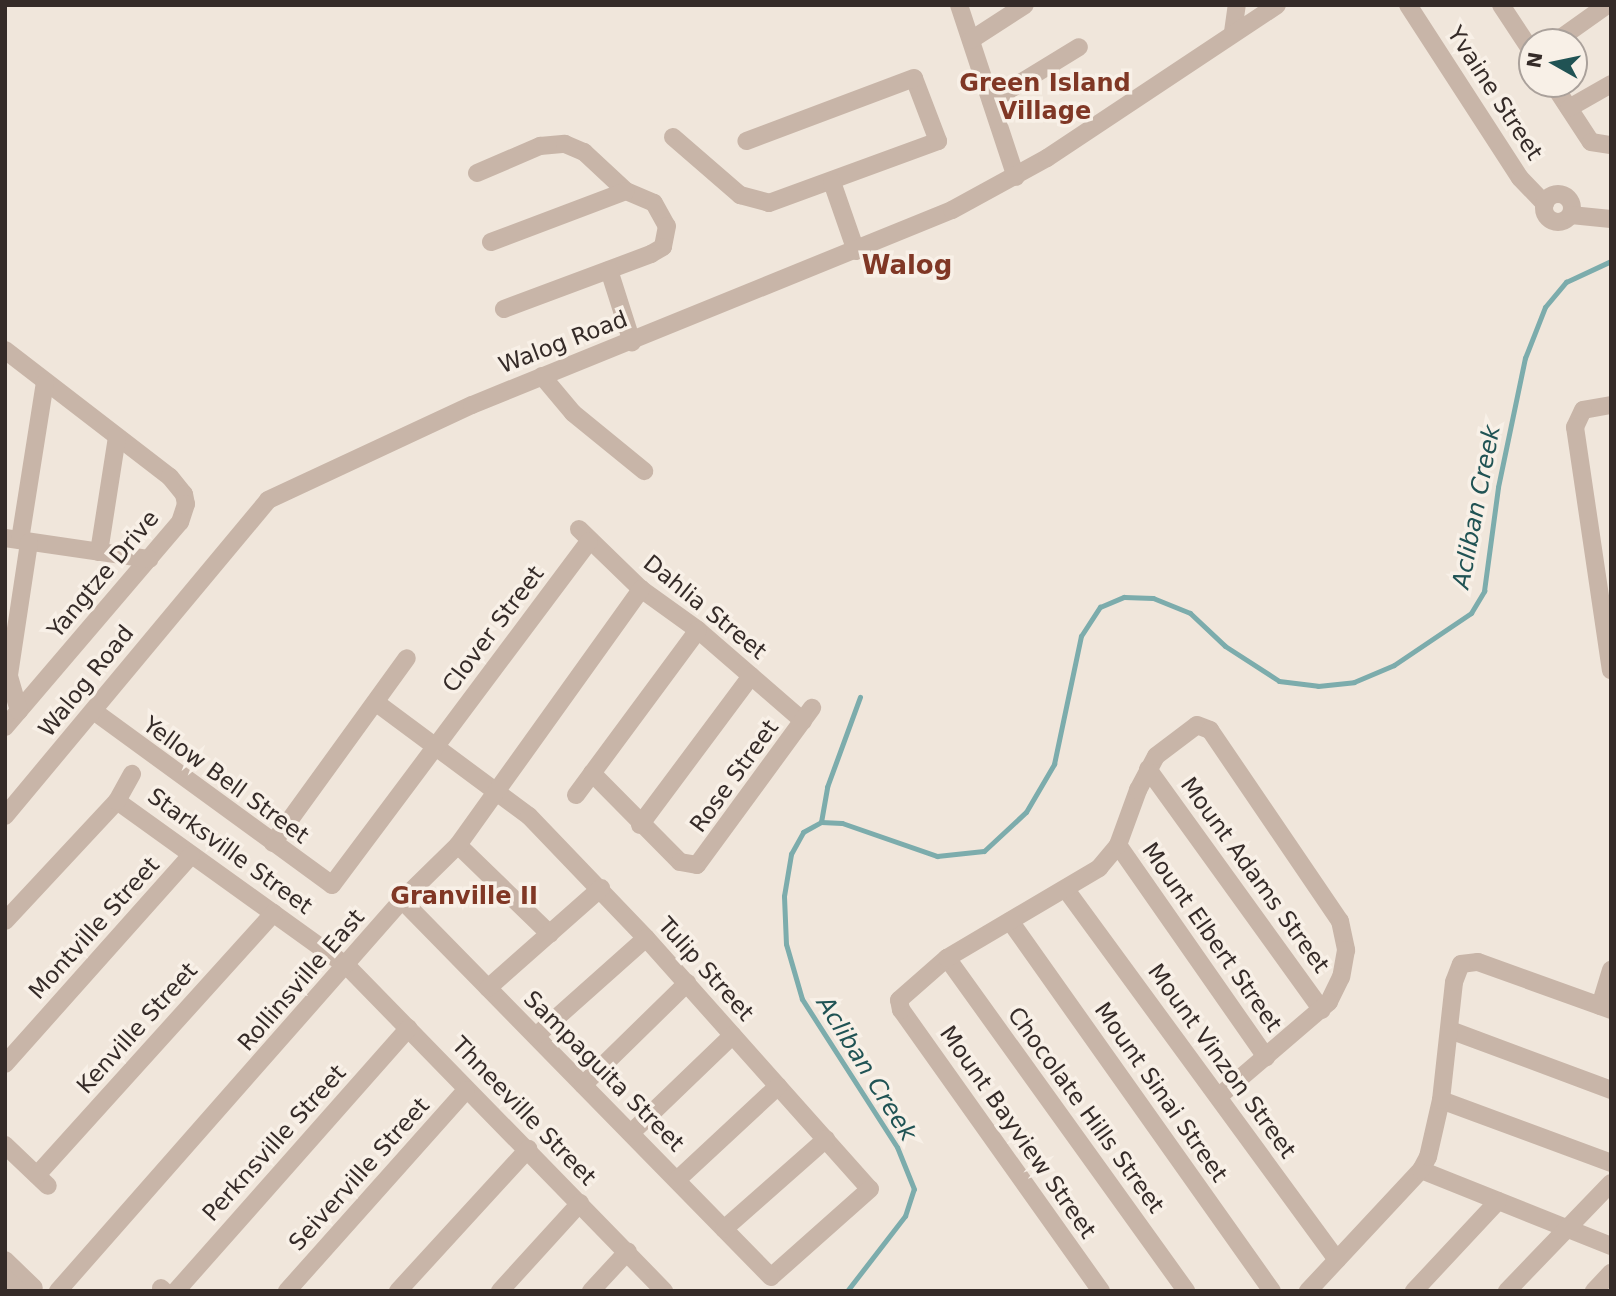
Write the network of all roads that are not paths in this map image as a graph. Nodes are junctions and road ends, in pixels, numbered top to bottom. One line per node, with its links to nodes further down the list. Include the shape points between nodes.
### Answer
1 (960, 5): 11 (street)
2 (1025, 5): 11 (street)
3 (1277, 5): 10 (street, Walog Road)
4 (1408, 5): 24 (street, Yvaine Street, via 1520,178 1545,204 1556,194 1566,197 1571,215)
5 (1502, 5): 9 (street)
6 (1607, 5): 8 (street)
7 (1238, 6): 10 (street)
8 (1575, 28)
9 (1518, 30)
10 (1233, 33): 21 (street, Walog Road)
11 (971, 40): 15 (street)
12 (1079, 47): 15 (street)
13 (1610, 85): 16 (street)
14 (1562, 98): 16 (street)
15 (991, 101): 21 (street)
16 (1569, 108): 19 (street, via 1591,142)
17 (673, 137): 22 (street, via 754,202 769,203)
18 (746, 141): 22 (street, via 914,78 937,141)
19 (1611, 145)
20 (477, 173): 23 (street, via 540,146 565,144 584,152)
21 (1016, 177): 26 (street, Walog Road)
22 (832, 183): 26 (street)
23 (626, 191): 25 (street); 27 (street, via 654,203 662,212 667,238 651,254)
24 (1611, 219)
25 (491, 242)
26 (856, 251): 29 (street, Walog Road)
27 (609, 270): 28 (street); 29 (street)
28 (503, 309)
29 (632, 342): 31 (street, Walog Road)
30 (5, 350): 32 (street, Yangtze Drive)
31 (542, 376): 35 (street, via 573,413); 47 (street, Walog Road, via 268,500)
32 (45, 382): 34 (street, Yangtze Drive); 37 (street)
33 (1611, 405): 43 (street, via 1579,414 1575,427)
34 (117, 436): 38 (street); 39 (street, Yangtze Drive, via 170,477 184,494 180,522)
35 (644, 471)
36 (584, 535): 40 (street, Dahlia Street); 50 (street, Clover Street)
37 (18, 540): 38 (street); 46 (street, via 9,675)
38 (99, 552): 39 (street)
39 (149, 559): 46 (street, Yangtze Drive)
40 (641, 589): 41 (street, Dahlia Street); 54 (street, Rollinsville East)
41 (698, 630): 44 (street, Dahlia Street); 52 (street)
42 (407, 658): 45 (street)
43 (1608, 664)
44 (751, 676): 48 (street, Dahlia Street); 58 (street)
45 (378, 704): 50 (street, Tulip Street); 59 (street)
46 (19, 711): 49 (street, Yangtze Drive)
47 (95, 712): 57 (street, Walog Road); 59 (street, Yellow Bell Street)
48 (808, 715): 58 (street, Rose Street, via 702,861 691,866 680,862)
49 (5, 727)
50 (436, 746): 54 (street, Tulip Street); 63 (street, Clover Street)
51 (1148, 768): 61 (street); 78 (street, Mount Adams Street); 78 (street, via 1172,742 1202,725 1340,921 1345,965 1336,991)
52 (592, 773): 55 (street); 58 (street)
53 (132, 774): 56 (street)
54 (497, 790): 60 (street, Rollinsville East); 64 (street, Tulip Street)
55 (576, 795)
56 (117, 801): 62 (street, Starksville Street); 68 (street)
57 (5, 816)
58 (640, 825)
59 (273, 843): 63 (street, Yellow Bell Street)
60 (458, 845): 66 (street, Rollinsville East); 70 (street)
61 (1118, 845): 65 (street, via 1098,868); 83 (street, Mount Elbert Street)
62 (191, 855): 67 (street, Starksville Street); 84 (street, Montville Street)
63 (332, 885)
64 (601, 888): 70 (street); 71 (street, Tulip Street)
65 (1067, 891): 69 (street); 89 (street, Mount Vinzon Street)
66 (402, 900): 73 (street, Rollinsville East); 76 (street, Sampaguita Street)
67 (274, 913): 73 (street, Starksville Street); 93 (street, Kenville Street, via 43,1180)
68 (5, 921)
69 (1010, 921): 72 (street); 120 (street, Mount Sinai Street)
70 (550, 934): 76 (street)
71 (646, 938): 75 (street, Tulip Street); 82 (street)
72 (947, 958): 118 (street, Mount Bayview Street, via 899,1000 901,1010); 119 (street, Chocolate Hills Street)
73 (347, 967): 79 (street, Thneeville Street); 112 (street, Rollinsville East)
74 (1611, 970): 77 (street)
75 (687, 983): 81 (street, Tulip Street); 85 (street)
76 (488, 988): 82 (street, Sampaguita Street)
77 (1605, 1008): 80 (street, via 1478,962 1461,964)
78 (1322, 1010): 83 (street)
79 (409, 1028): 87 (street, Thneeville Street); 111 (street, Perknsville Street)
80 (1450, 1030): 88 (street); 90 (street)
81 (733, 1035): 86 (street, Tulip Street); 91 (street)
82 (536, 1036): 85 (street, Sampaguita Street)
83 (1265, 1057): 89 (street)
84 (5, 1064)
85 (583, 1085): 91 (street, Sampaguita Street)
86 (778, 1086): 92 (street, Tulip Street); 97 (street)
87 (466, 1090): 94 (street, Thneeville Street); 113 (street, Seiverville Street)
88 (1611, 1090)
89 (1218, 1097): 106 (street, Mount Vinzon Street)
90 (1441, 1100): 95 (street); 96 (street)
91 (631, 1133): 97 (street, Sampaguita Street)
92 (827, 1139): 101 (street); 108 (street, Tulip Street, via 870,1189)
93 (5, 1145)
94 (528, 1149): 100 (street, Thneeville Street); 114 (street)
95 (1611, 1163)
96 (1421, 1170): 99 (street); 106 (street)
97 (677, 1180): 101 (street, Sampaguita Street)
98 (1611, 1183): 102 (street)
99 (1498, 1201): 102 (street); 122 (street)
100 (580, 1203): 104 (street, Thneeville Street); 115 (street)
101 (724, 1228): 108 (street, Sampaguita Street)
102 (1567, 1228): 103 (street); 123 (street)
103 (1611, 1246)
104 (628, 1251): 116 (street); 117 (street, Thneeville Street)
105 (5, 1260): 110 (street)
106 (1337, 1260): 121 (street)
107 (1611, 1272): 124 (street)
108 (771, 1277)
109 (5, 1278): 110 (street)
110 (27, 1290): 112 (street)
111 (167, 1290)
112 (56, 1291)
113 (287, 1291)
114 (398, 1291)
115 (499, 1291)
116 (591, 1291)
117 (664, 1291)
118 (1101, 1291)
119 (1186, 1291)
120 (1272, 1291)
121 (1308, 1291)
122 (1414, 1291)
123 (1507, 1291)
124 (1594, 1291)

